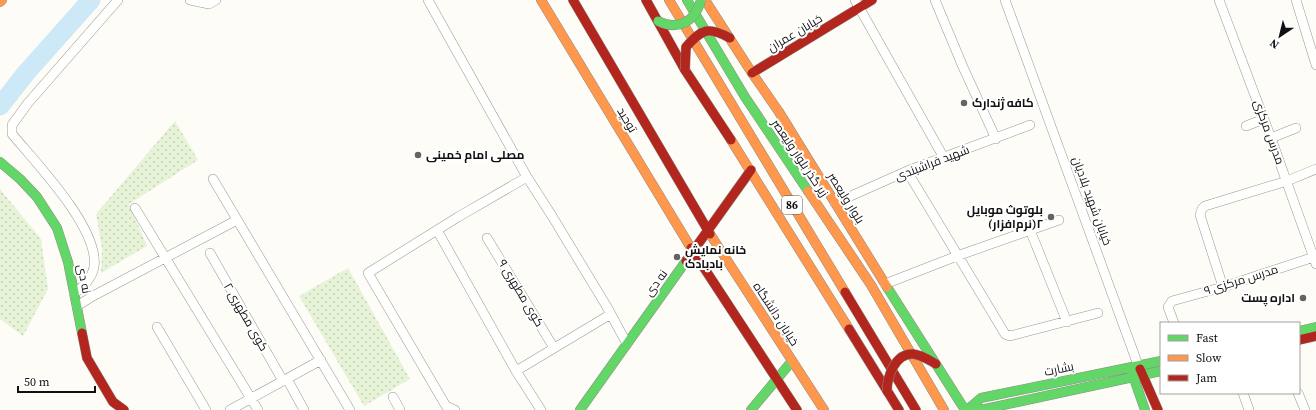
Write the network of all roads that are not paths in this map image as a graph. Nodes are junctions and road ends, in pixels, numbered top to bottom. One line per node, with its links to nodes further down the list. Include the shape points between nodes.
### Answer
1 (118, 0): 51 (street, via 12,124 12,134 65,197 82,223 93,251 94,268 89,280)
2 (190, 0): 3 (street, via 209,4)
3 (216, 0)
4 (428, 0): 33 (street)
5 (541, 0): 44 (street, توحید)
6 (573, 0): 42 (street, توحید)
7 (646, 0): 17 (street)
8 (669, 0): 94 (street, 86)
9 (687, 0): 95 (street, زیر گذر بلوار ولیعصر, via 745,98 871,285)
10 (872, 0): 16 (street, خیابان عمران)
11 (934, 0): 27 (street)
12 (1005, 0): 68 (street, خیابان شهید بلادیان)
13 (1219, 0): 22 (street, مدرس مرکزی)
14 (1296, 0): 19 (street)
15 (706, 1): 17 (street, bridge, via 693,16 680,25 671,26); 18 (street, بلوار ولیعصر)
16 (857, 4): 21 (street, خیابان عمران); 28 (street)
17 (658, 21): 20 (street)
18 (730, 38): 20 (street, bridge, via 710,30 697,35 686,47); 21 (street, بلوار ولیعصر)
19 (1316, 64)
20 (685, 70): 31 (street)
21 (752, 73): 36 (street, بلوار ولیعصر)
22 (1264, 119): 24 (street); 26 (street, مدرس مرکزی)
23 (1030, 125): 27 (street, شهید فراشبندی)
24 (1246, 126)
25 (1296, 128): 26 (street)
26 (1271, 138): 35 (street, مدرس مرکزی)
27 (996, 139): 28 (street, شهید فراشبندی)
28 (944, 158): 32 (street, شهید فراشبندی)
29 (0, 162): 51 (street, نه دی, via 37,197 57,228 68,262)
30 (1316, 169): 35 (street)
31 (751, 170): 42 (street, نه دی); 75 (street)
32 (907, 171): 36 (street, شهید فراشبندی); 46 (street)
33 (527, 177): 40 (street); 54 (street)
34 (213, 179): 38 (street)
35 (1287, 181): 48 (street, مدرس مرکزی); 50 (street, via 1202,209 1200,215)
36 (835, 203): 49 (street, بلوار ولیعصر)
37 (135, 208): 47 (street)
38 (237, 220): 47 (street); 64 (street)
39 (1059, 220): 41 (street)
40 (437, 230): 69 (street); 87 (street, via 368,273 446,406)
41 (1030, 230): 46 (street); 55 (street)
42 (708, 231): 44 (street, نه دی); 66 (street, خیابان دانشگاه)
43 (487, 238): 63 (street, کوی مطهری ۹)
44 (693, 252): 62 (street, نه دی); 72 (street)
45 (210, 253): 74 (street, کوی مطهری ۲)
46 (957, 256): 49 (street); 55 (street, via 1007,336)
47 (165, 258): 52 (street); 78 (street)
48 (1315, 261): 50 (street, مدرس مرکزی ۹)
49 (885, 284): 67 (street, بلوار ولیعصر)
50 (1222, 287): 56 (street, مدرس مرکزی ۹, via 1172,301 1168,307)
51 (74, 294): 52 (street, نه دی)
52 (77, 306): 80 (street, نه دی, via 87,358 113,402)
53 (1098, 312): 55 (street)
54 (611, 314): 62 (street); 63 (street)
55 (1066, 322)
56 (1174, 322)
57 (157, 326): 81 (street)
58 (1316, 327): 59 (street)
59 (1300, 330)
60 (1316, 336): 61 (street)
61 (1300, 340)
62 (628, 344): 89 (street, نه دی)
63 (554, 348): 69 (street)
64 (321, 360): 74 (street); 85 (street)
65 (1160, 360): 68 (street, بشارت)
66 (792, 361): 72 (street); 92 (street, خیابان دانشگاه)
67 (936, 364): 75 (street, bridge, via 924,356 908,354 894,366 888,378); 96 (street, بلوار ولیعصر)
68 (1134, 365): 71 (street, خیابان شهید بلادیان); 73 (street, خیابان شهید بلادیان); 96 (street, بشارت, via 981,398)
69 (516, 371): 88 (street)
70 (1160, 371): 71 (street, بشارت)
71 (1143, 376): 73 (street, بشارت); 99 (street, خیابان شهید بلادیان)
72 (777, 378): 90 (street); 91 (street)
73 (1133, 378): 97 (street, بشارت); 98 (street, خیابان شهید بلادیان)
74 (285, 380): 78 (street); 84 (street, کوی مطهری ۲)
75 (887, 391): 93 (street)
76 (1243, 394): 100 (street)
77 (1298, 394): 101 (street)
78 (251, 398): 82 (street); 83 (street)
79 (393, 398): 86 (street)
80 (124, 410)
81 (206, 410)
82 (230, 410)
83 (258, 410)
84 (304, 410)
85 (350, 410)
86 (400, 410)
87 (455, 410)
88 (541, 410)
89 (580, 410)
90 (750, 410)
91 (797, 410)
92 (824, 410)
93 (899, 410)
94 (916, 410)
95 (944, 410)
96 (966, 410)
97 (972, 410)
98 (1145, 410)
99 (1158, 410)
100 (1249, 410)
101 (1305, 410)

